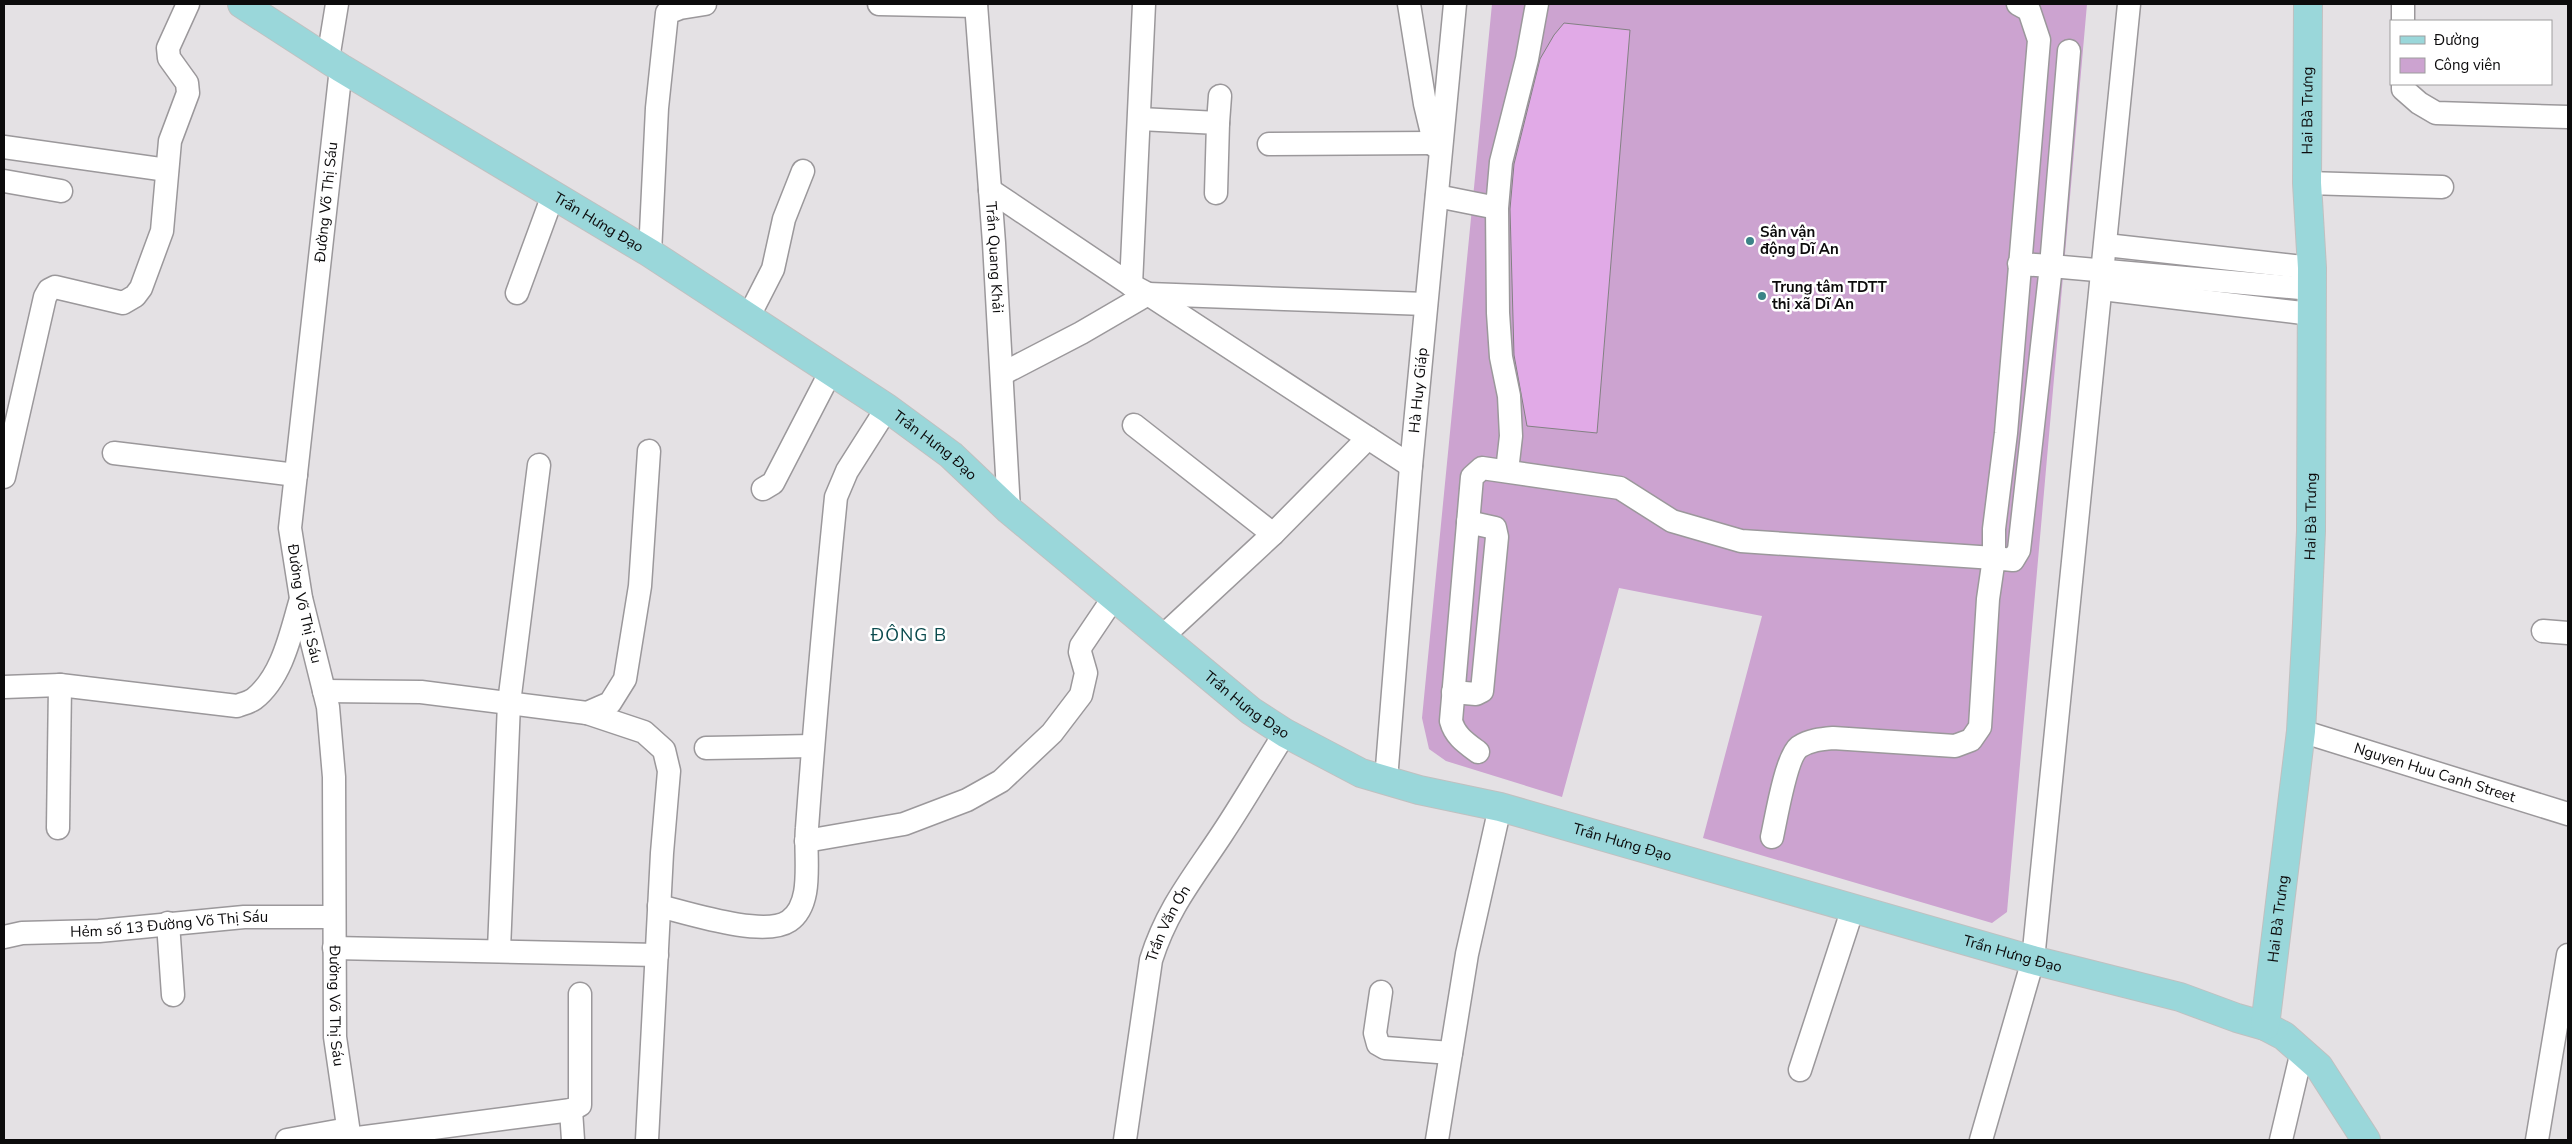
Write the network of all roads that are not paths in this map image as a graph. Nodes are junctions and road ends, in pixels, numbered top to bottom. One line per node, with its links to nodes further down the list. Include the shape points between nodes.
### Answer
1 (188, 4): 26 (street, via 168,48 169,58 186,83 188,93 170,141)
2 (242, 4): 17 (main road, Trần Hưng Đạo)
3 (337, 4): 17 (street, Đường Võ Thị Sáu)
4 (705, 4): 38 (street, via 667,13 657,108)
5 (880, 4): 14 (street)
6 (1144, 4): 21 (street)
7 (1408, 4): 25 (street, Hà Huy Giáp, via 1425,104)
8 (1455, 4): 25 (street)
9 (1537, 4): 36 (street, via 1501,162)
10 (2018, 4): 39 (street, via 2029,10 2039,40)
11 (2129, 4): 37 (street)
12 (2308, 4): 29 (main road, Hai Bà Trưng)
13 (2403, 4): 15 (street)
14 (976, 5): 31 (street, Trần Quang Khải)
15 (2403, 20)
16 (2069, 51): 40 (street)
17 (334, 63): 34 (main road, Trần Hưng Đạo); 57 (street, Đường Võ Thị Sáu)
18 (2403, 85): 20 (street, via 2403,89 2419,103 2436,113)
19 (1220, 96): 22 (street)
20 (2568, 116)
21 (1140, 119): 22 (street); 42 (street)
22 (1218, 123): 33 (street)
23 (1269, 144): 25 (street)
24 (4, 147): 26 (street)
25 (1437, 152): 35 (street, Hà Huy Giáp)
26 (167, 170): 58 (street, via 164,225 141,288 135,296 123,303 55,287 45,296)
27 (804, 171): 46 (street, via 784,219 773,269)
28 (4, 181): 32 (street)
29 (2308, 182): 30 (street); 43 (main road, Hai Bà Trưng)
30 (2442, 186)
31 (990, 190): 42 (street); 48 (street, Trần Quang Khải)
32 (61, 191)
33 (1216, 193)
34 (553, 195): 38 (main road, Trần Hưng Đạo); 44 (street)
35 (1437, 196): 36 (street); 45 (street, Hà Huy Giáp)
36 (1496, 208): 56 (street, via 1499,331 1509,396)
37 (2106, 245): 41 (street); 43 (street)
38 (650, 253): 46 (main road, Trần Hưng Đạo)
39 (2019, 264): 40 (street); 63 (street)
40 (2051, 266): 41 (street); 63 (street, via 2020,550 2013,560)
41 (2103, 279): 43 (street); 95 (street)
42 (1140, 289): 45 (street); 48 (street, via 1081,333); 51 (street)
43 (2312, 290): 75 (main road, Hai Bà Trưng, via 2310,531)
44 (517, 293)
45 (1426, 304): 55 (street, Hà Huy Giáp)
46 (748, 318): 47 (main road, Trần Hưng Đạo)
47 (831, 371): 49 (main road, Trần Hưng Đạo); 59 (street, via 773,483)
48 (1002, 374): 60 (street, Trần Quang Khải)
49 (887, 408): 60 (main road, Trần Hưng Đạo, via 951,455); 77 (street, via 847,471 836,497)
50 (1134, 426): 62 (street)
51 (1368, 438): 55 (street); 62 (street)
52 (649, 451): 74 (street, via 640,586 625,679 610,703)
53 (114, 453): 57 (street)
54 (539, 465): 73 (street)
55 (1411, 466): 80 (street, Hà Huy Giáp)
56 (1508, 470): 61 (street, via 1482,468 1472,477); 63 (street, via 1620,488 1672,521 1741,541)
57 (296, 476): 65 (street, Đường Võ Thị Sáu, via 290,528)
58 (4, 477)
59 (763, 489)
60 (1009, 510): 64 (main road, Trần Hưng Đạo)
61 (1468, 522): 72 (street); 72 (street, via 1495,528 1495,555 1482,691 1476,694)
62 (1273, 534): 68 (street)
63 (1994, 558): 84 (street, via 1988,599 1980,727 1971,740 1956,746 1833,738 1814,740 1798,748 1790,762)
64 (1114, 597): 68 (main road, Trần Hưng Đạo); 85 (street, via 1081,646 1086,673 1081,695 1052,733 1001,781 967,800 904,824)
65 (301, 598): 69 (street, via 273,679 254,700 237,706); 71 (street, Đường Võ Thị Sáu)
66 (2543, 631): 67 (street)
67 (2568, 633)
68 (1162, 637): 76 (main road, Trần Hưng Đạo, via 1251,711)
69 (60, 686): 70 (street); 83 (street)
70 (4, 687)
71 (324, 691): 73 (street, via 421,692); 88 (street, Đường Võ Thị Sáu, via 334,777)
72 (1453, 692): 79 (street, via 1453,730)
73 (509, 704): 74 (street); 92 (street)
74 (587, 713): 86 (street, via 644,732 664,750 669,771)
75 (2301, 731): 82 (street, Nguyen Huu Canh Street); 99 (main road, Hai Bà Trưng)
76 (1284, 733): 80 (main road, Trần Hưng Đạo, via 1361,773); 108 (street, Trần Văn Ơn, via 1222,834 1178,896 1158,936 1151,960)
77 (812, 746): 78 (street); 85 (street)
78 (706, 748)
79 (1478, 752)
80 (1386, 780): 81 (main road, Trần Hưng Đạo)
81 (1500, 807): 87 (main road, Trần Hưng Đạo); 101 (street, via 1467,954)
82 (2568, 814)
83 (58, 828)
84 (1772, 837)
85 (806, 841): 86 (street, via 803,899 797,914 787,922 756,927)
86 (659, 906): 93 (street)
87 (1853, 908): 95 (main road, Trần Hưng Đạo); 102 (street)
88 (334, 917): 89 (street, Hẻm số 13 Đường Võ Thị Sáu, via 244,917); 91 (street, Đường Võ Thị Sáu)
89 (168, 923): 90 (street, Hẻm số 13 Đường Võ Thị Sáu); 98 (street)
90 (4, 937)
91 (334, 948): 92 (street); 104 (street, Đường Võ Thị Sáu, via 335,1037)
92 (499, 950): 93 (street)
93 (657, 955): 107 (street)
94 (2568, 955): 113 (street)
95 (2034, 960): 99 (main road, Trần Hưng Đạo, via 2180,997); 110 (street)
96 (1381, 992): 101 (street, via 1374,1033 1378,1044 1384,1048)
97 (580, 994): 103 (street, via 580,1105)
98 (173, 995)
99 (2265, 1026): 100 (main road, Trần Hưng Đạo)
100 (2302, 1051): 111 (street); 112 (main road, Trần Hưng Đạo, via 2319,1067)
101 (1451, 1053): 109 (street)
102 (1800, 1070)
103 (571, 1110): 104 (street); 106 (street)
104 (349, 1136): 105 (street)
105 (287, 1140)
106 (573, 1140)
107 (647, 1140)
108 (1125, 1140)
109 (1437, 1140)
110 (1981, 1140)
111 (2281, 1140)
112 (2366, 1140)
113 (2537, 1140)

